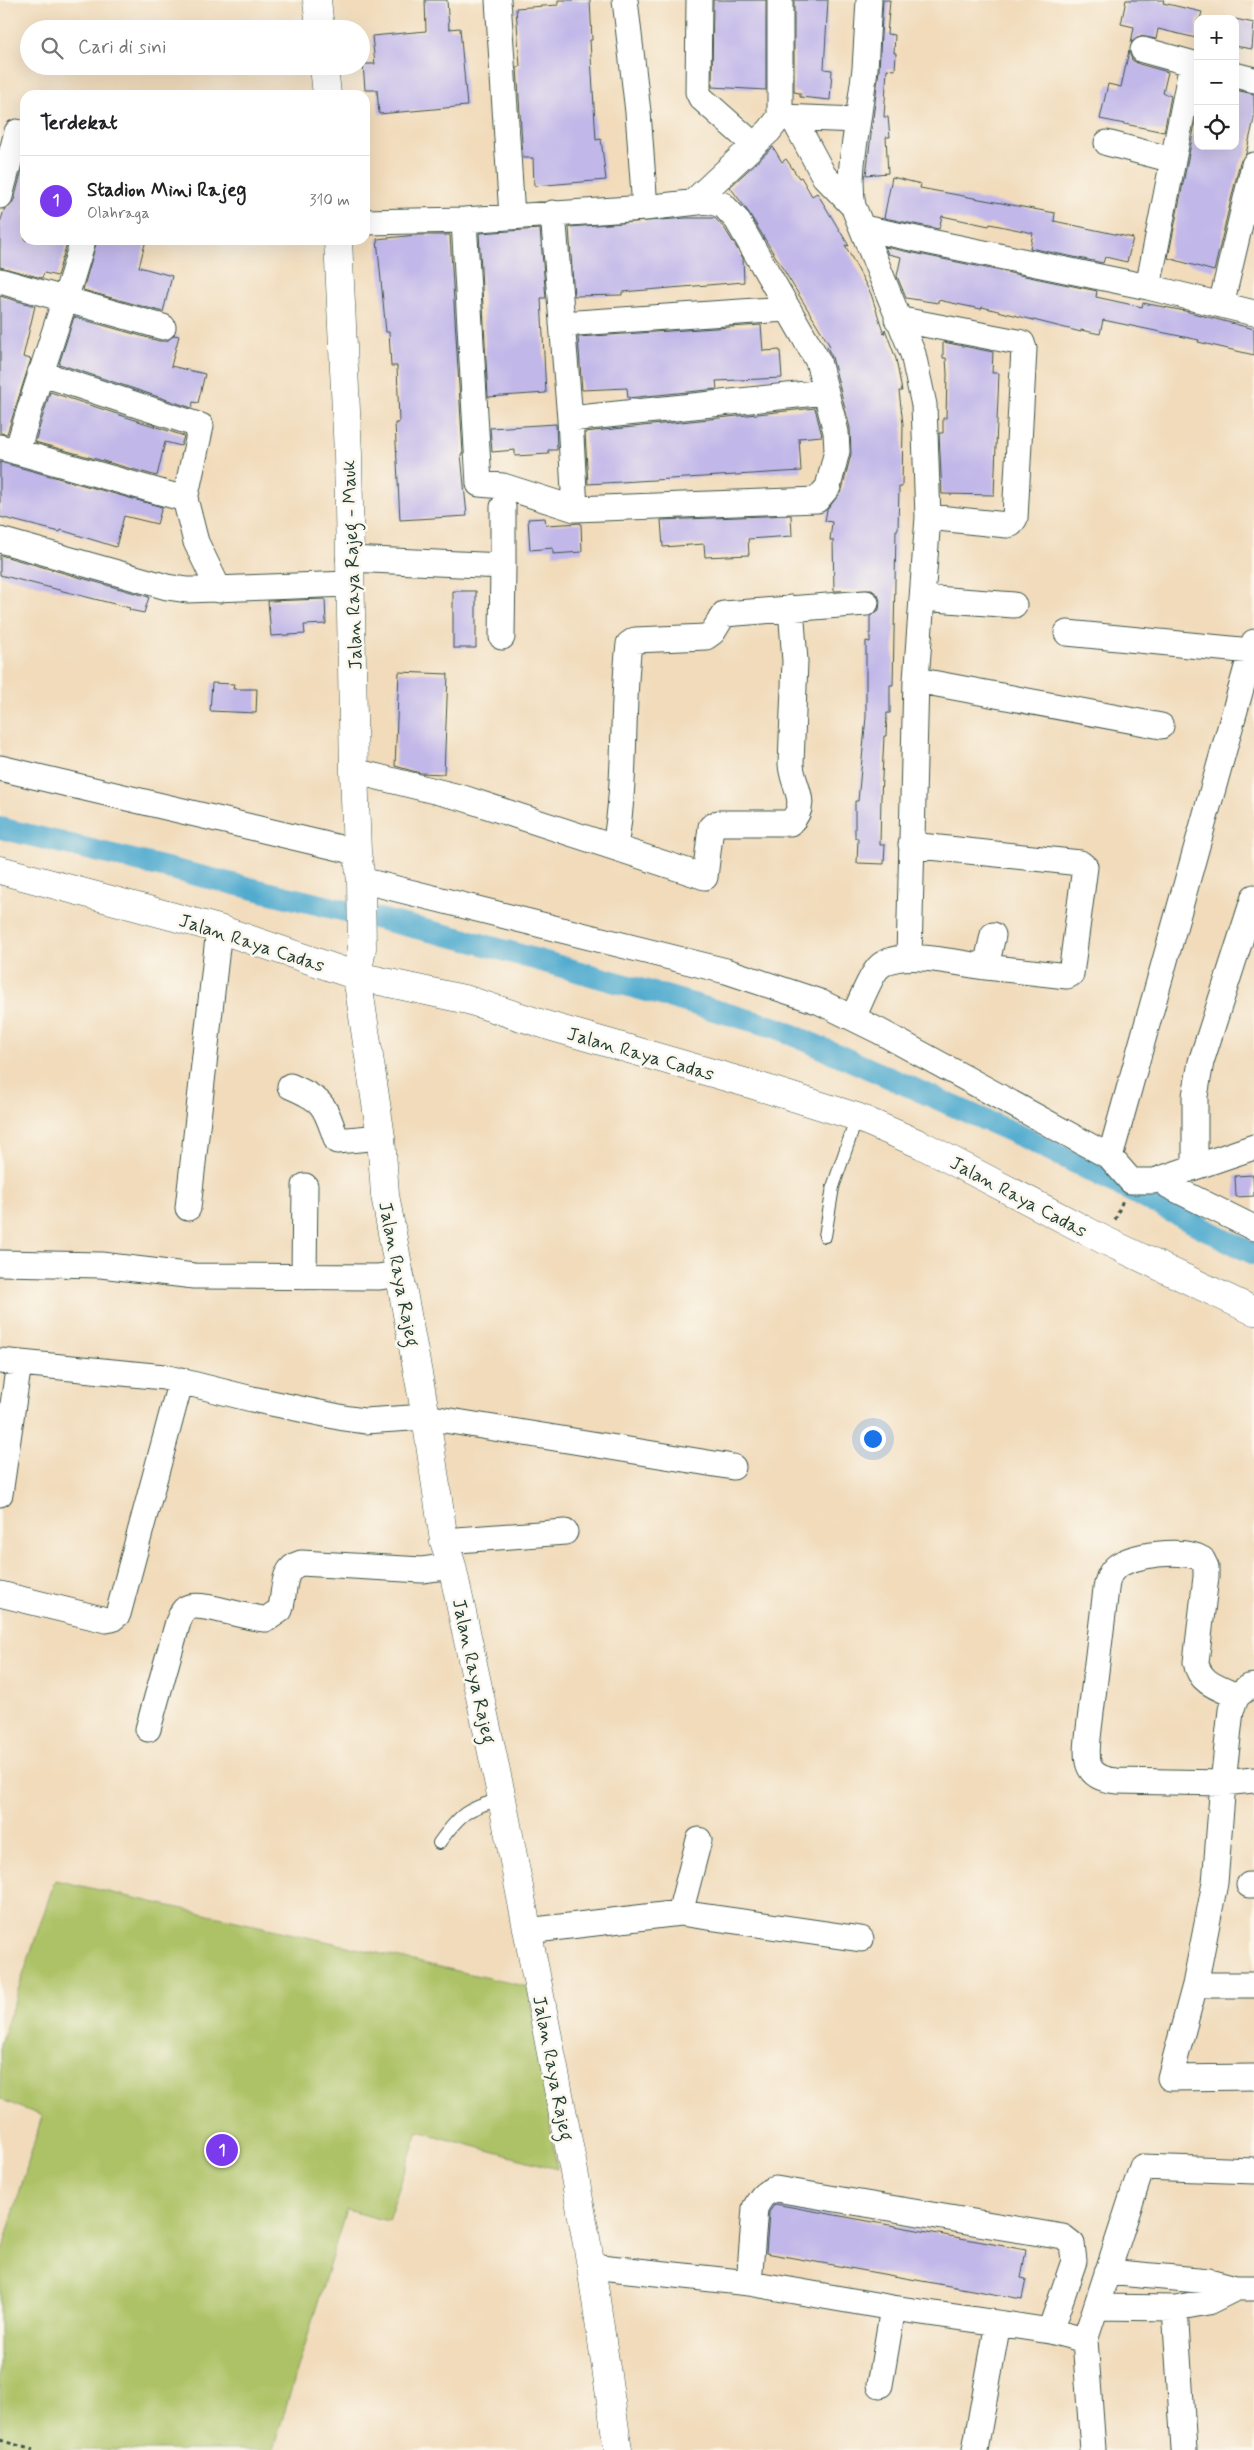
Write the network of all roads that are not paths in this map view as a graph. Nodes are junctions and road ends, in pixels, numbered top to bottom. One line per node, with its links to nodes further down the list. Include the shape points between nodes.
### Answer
1 (317, 0): 7 (main road)
2 (498, 0): 26 (street)
3 (625, 0): 24 (street)
4 (699, 0): 19 (street, via 698,92)
5 (780, 0): 15 (street)
6 (869, 0): 16 (street)
7 (319, 20)
8 (1143, 50): 9 (street)
9 (1194, 64)
10 (1194, 68): 20 (street)
11 (325, 75): 14 (main road)
12 (1239, 76): 13 (street)
13 (1254, 80)
14 (326, 90)
15 (786, 118): 16 (street); 19 (street); 27 (street, via 824,176)
16 (858, 120): 27 (street, via 851,171)
17 (17, 132): 22 (street)
18 (1107, 143): 20 (street)
19 (753, 144): 23 (street)
20 (1173, 160): 33 (street)
21 (1254, 165): 35 (street)
22 (0, 196)
23 (693, 202): 24 (street); 36 (street, via 723,205 737,220)
24 (645, 208): 25 (street)
25 (553, 213): 26 (street); 39 (street)
26 (512, 216): 28 (street)
27 (858, 217): 33 (street); 38 (street)
28 (464, 220): 29 (street); 47 (street, via 479,484 503,486)
29 (370, 222)
30 (82, 245): 34 (street)
31 (338, 245): 51 (main road, Jalan Raya Rajeg - Mauk, via 348,454)
32 (0, 281): 34 (street)
33 (1148, 287): 35 (street)
34 (66, 300): 40 (street); 41 (street)
35 (1221, 305): 37 (street)
36 (786, 309): 39 (street); 42 (street, via 817,357)
37 (1254, 312)
38 (897, 319): 48 (street, via 913,354 924,405); 48 (street, via 1018,342 1024,349 1014,518 1011,524)
39 (562, 324): 43 (street)
40 (163, 327)
41 (40, 373): 44 (street); 45 (street, via 201,426)
42 (825, 392): 43 (street); 47 (street, via 836,432 837,451 828,487 817,500)
43 (570, 419): 47 (street)
44 (8, 449): 45 (street)
45 (186, 499): 52 (street, via 196,542)
46 (503, 507): 50 (street)
47 (575, 509)
48 (928, 517): 53 (street)
49 (0, 540): 52 (street, via 167,587)
50 (503, 566): 51 (street); 58 (street)
51 (349, 572): 52 (street); 63 (main road, Jalan Raya Rajeg - Mauk)
52 (219, 590)
53 (922, 598): 55 (street); 60 (street)
54 (866, 603): 56 (street)
55 (1014, 605)
56 (791, 608): 65 (street, via 724,614 706,637 635,640 629,644 622,805); 65 (street, via 795,661 791,764 800,804 796,817 790,823 718,823 711,827 705,877)
57 (1067, 633): 59 (street)
58 (502, 637)
59 (1252, 646): 80 (street)
60 (916, 680): 61 (street); 64 (street)
61 (1161, 726)
62 (0, 768): 66 (street)
63 (354, 771): 65 (street, via 463,798); 66 (main road, Jalan Raya Rajeg - Mauk)
64 (911, 845): 72 (street); 73 (street, via 1080,863 1085,867 1071,974)
65 (615, 846)
66 (357, 852): 68 (main road, Jalan Raya Rajeg - Mauk)
67 (0, 870): 70 (main road, Jalan Raya Cadas)
68 (361, 885): 74 (main road, Jalan Raya Rajeg, via 362,948); 75 (street, via 726,971 820,1002)
69 (1254, 897): 81 (street, via 1200,1062 1195,1096)
70 (219, 929): 74 (main road, Jalan Raya Cadas); 84 (street)
71 (993, 935): 73 (street)
72 (909, 957): 73 (street); 75 (street, via 890,960 878,967)
73 (986, 967)
74 (357, 976): 77 (main road, Jalan Raya Cadas, via 468,1000); 78 (main road, Jalan Raya Rajeg)
75 (853, 1018): 80 (street)
76 (290, 1086): 78 (street, via 324,1107 337,1141)
77 (857, 1117): 86 (lane, via 833,1187); 90 (main road, Jalan Raya Cadas, via 922,1145 1104,1240)
78 (381, 1137): 88 (main road, Jalan Raya Rajeg, via 385,1195)
79 (1254, 1147): 81 (street)
80 (1110, 1157): 82 (street, via 1131,1181)
81 (1195, 1166): 82 (street)
82 (1145, 1184): 85 (street, via 1169,1186)
83 (305, 1186): 89 (street)
84 (188, 1208)
85 (1254, 1228)
86 (825, 1236)
87 (0, 1263): 89 (street, via 101,1264 194,1276)
88 (401, 1274): 89 (street); 93 (main road, Jalan Raya Rajeg)
89 (304, 1277)
90 (1254, 1311)
91 (10, 1362): 92 (street); 95 (street)
92 (181, 1380): 93 (street, via 252,1399 358,1420); 98 (street, via 118,1614 106,1620)
93 (426, 1417): 94 (street); 97 (main road, Jalan Raya Rajeg)
94 (733, 1467)
95 (0, 1494)
96 (565, 1532): 97 (street)
97 (448, 1553): 100 (street, via 422,1570 301,1564 287,1574 280,1610 268,1619 188,1607 178,1622); 103 (main road, Jalan Raya Rajeg)
98 (0, 1594)
99 (1245, 1691): 102 (street, via 1231,1710); 102 (street, via 1208,1682 1197,1670 1206,1577 1202,1559 1188,1555 1143,1555 1114,1568 1106,1589 1089,1729 1087,1750 1092,1771 1102,1779)
100 (148, 1729)
101 (1254, 1780): 102 (street)
102 (1222, 1782): 109 (street, via 1215,1883)
103 (502, 1799): 105 (lane, via 467,1810); 107 (main road, Jalan Raya Rajeg)
104 (699, 1840): 106 (street)
105 (439, 1843)
106 (680, 1913): 107 (street); 108 (street)
107 (527, 1931): 113 (main road, Jalan Raya Rajeg)
108 (861, 1939)
109 (1195, 1985): 110 (street); 111 (street, via 1170,2078)
110 (1254, 1985)
111 (1254, 2077)
112 (1254, 2171): 114 (street, via 1142,2167)
113 (591, 2266): 115 (street); 124 (main road, Jalan Raya Rajeg)
114 (1108, 2272): 116 (street, via 1209,2281); 117 (street)
115 (750, 2283): 118 (street); 121 (street, via 755,2208 761,2197 776,2189 1063,2237 1072,2244 1074,2260)
116 (1245, 2288): 119 (street, via 1208,2302)
117 (1096, 2307): 119 (street); 122 (street)
118 (893, 2308): 120 (street); 123 (street)
119 (1175, 2308): 127 (street)
120 (998, 2323): 121 (street); 125 (street)
121 (1050, 2331): 122 (street)
122 (1085, 2340): 126 (street)
123 (880, 2386)
124 (618, 2450)
125 (975, 2450)
126 (1094, 2450)
127 (1184, 2450)

